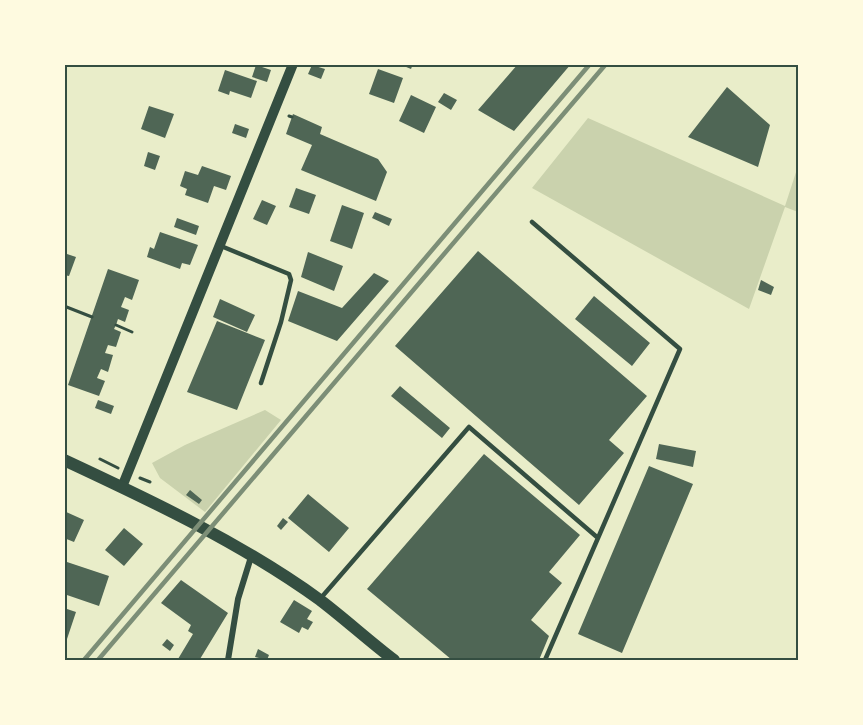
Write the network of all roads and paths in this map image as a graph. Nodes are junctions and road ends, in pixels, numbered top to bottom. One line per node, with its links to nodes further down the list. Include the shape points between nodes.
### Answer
1 (293, 64): 3 (street)
2 (532, 222): 11 (lane, via 680,349)
3 (220, 246): 8 (lane, via 289,274 291,280); 10 (street)
4 (64, 306): 5 (path)
5 (92, 317)
6 (116, 325): 7 (path)
7 (132, 332)
8 (261, 383)
9 (64, 460): 10 (main road)
10 (122, 487): 12 (main road)
11 (598, 538): 13 (lane, via 469,427); 16 (lane)
12 (251, 557): 13 (main road); 14 (street, via 238,599)
13 (319, 600): 15 (main road)
14 (228, 660)
15 (394, 660)
16 (545, 660)

